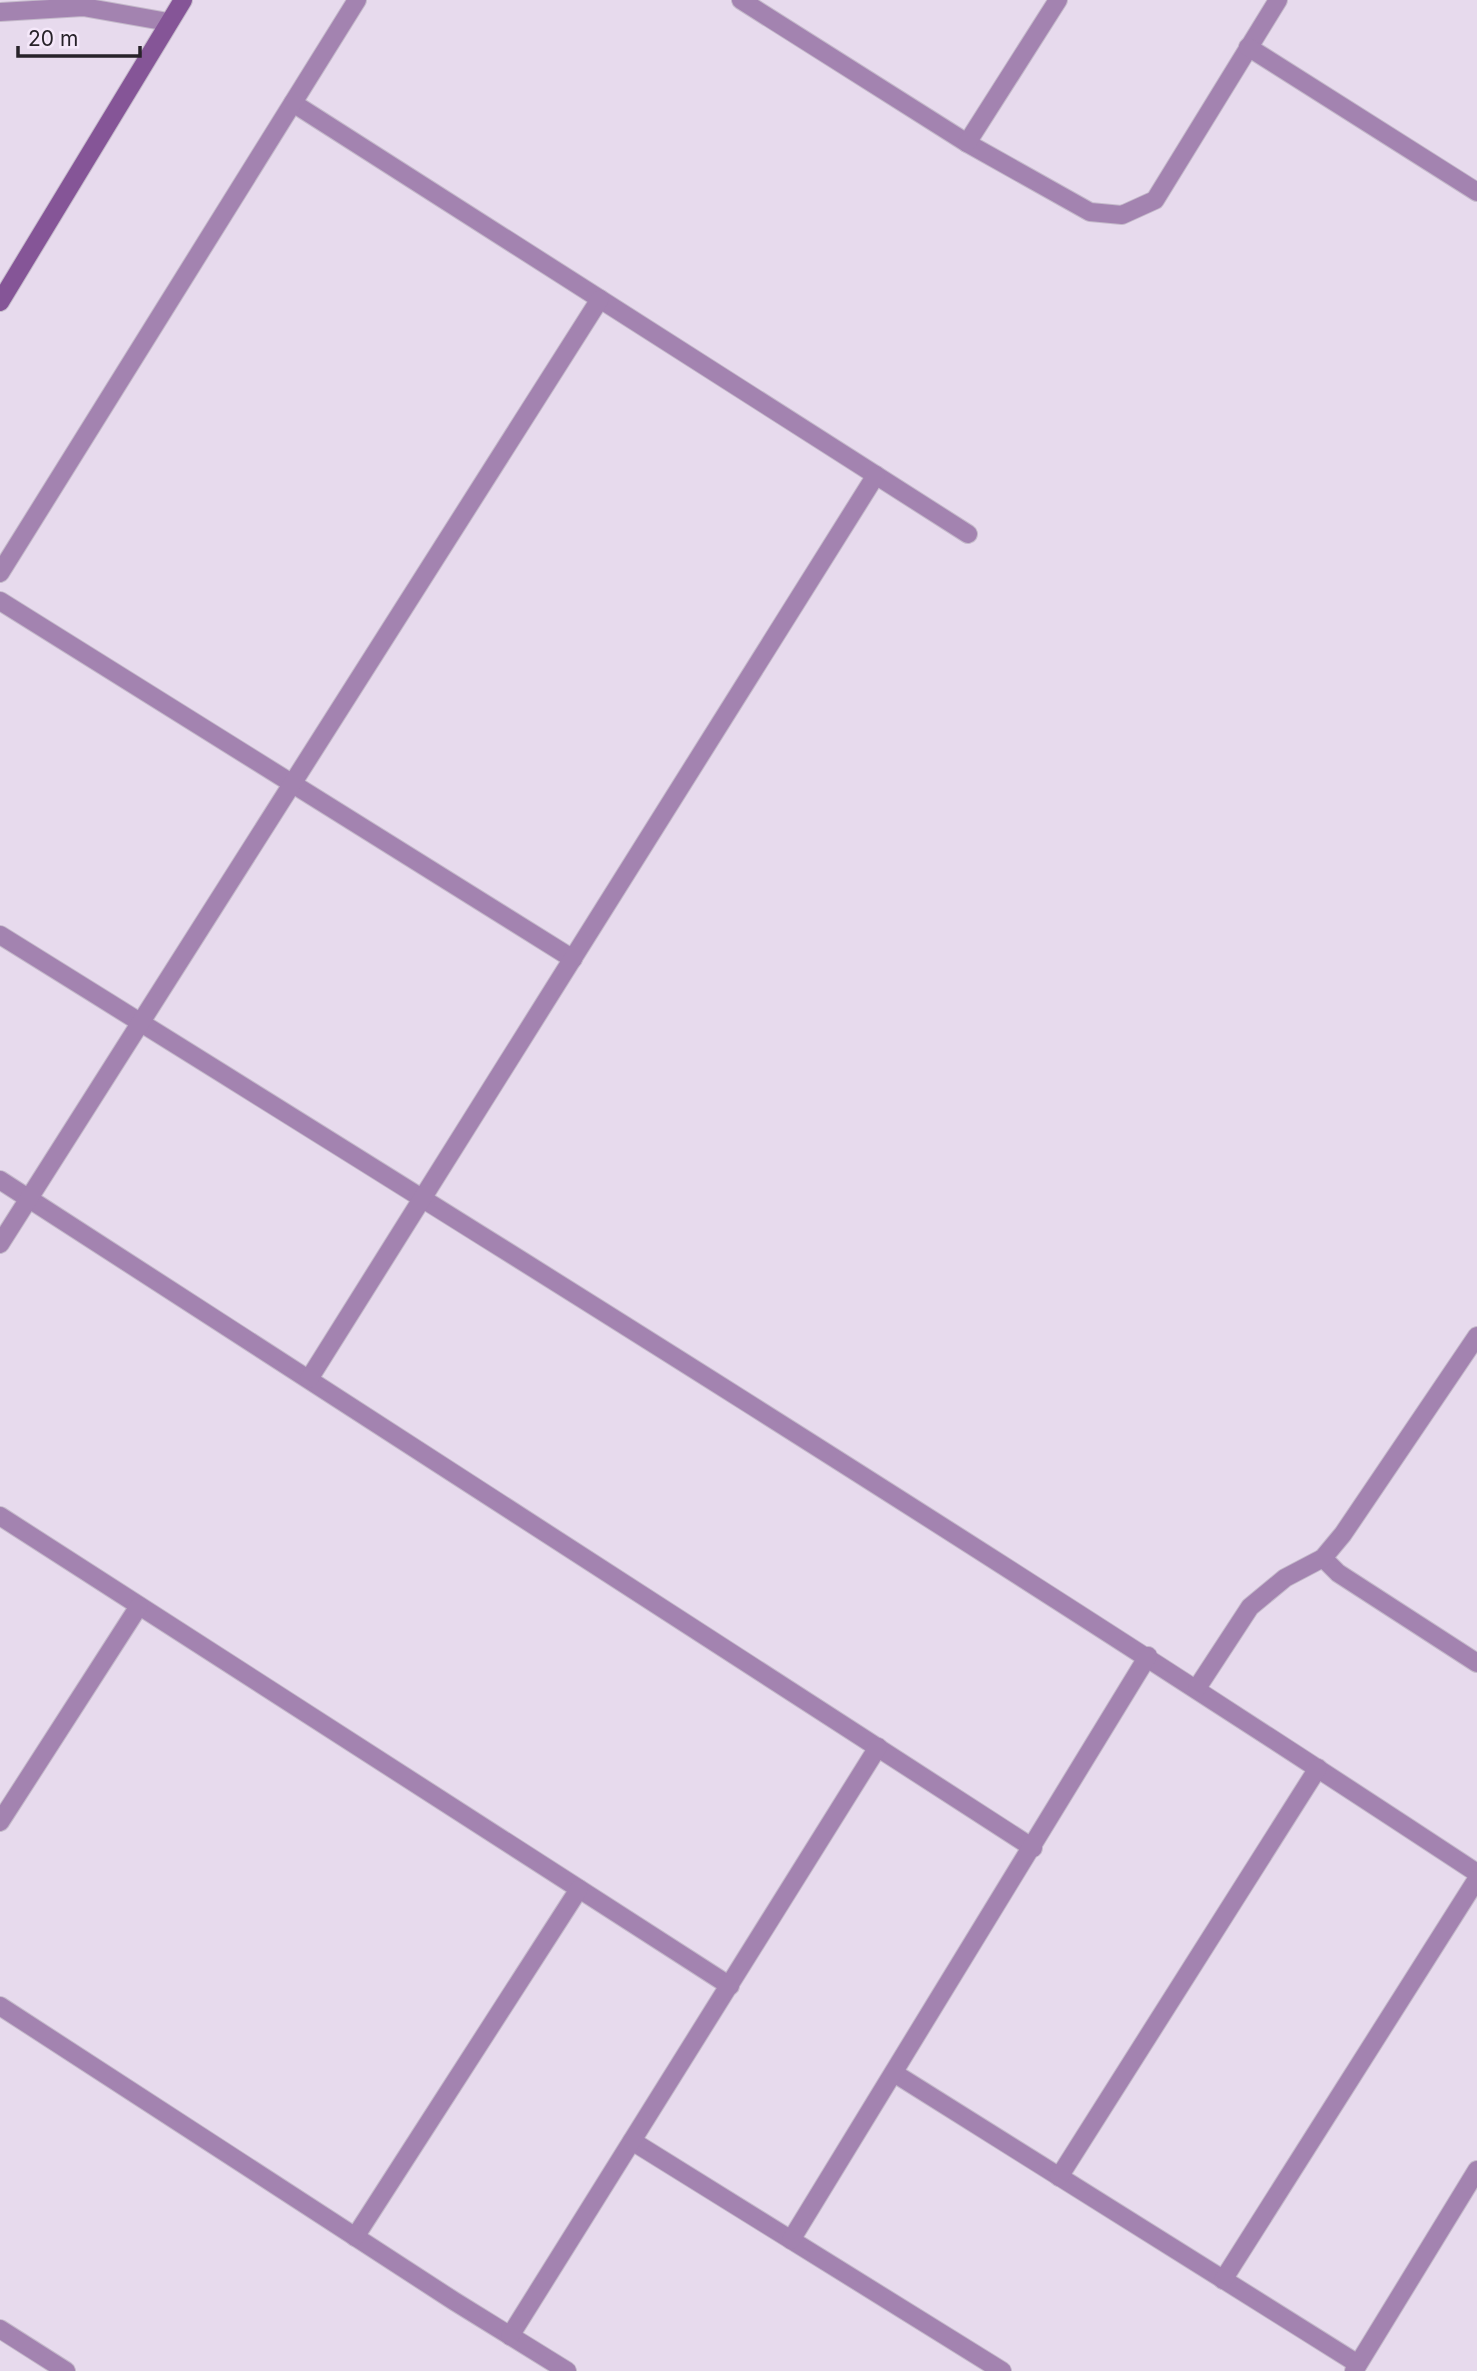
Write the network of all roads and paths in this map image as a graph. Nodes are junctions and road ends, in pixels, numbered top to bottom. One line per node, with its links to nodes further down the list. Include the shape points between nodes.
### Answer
1 (183, 0): 7 (street)
2 (357, 0): 9 (street)
3 (741, 0): 10 (street)
4 (1058, 0): 10 (street)
5 (1278, 0): 8 (street)
6 (0, 12): 7 (street, via 83,7)
7 (168, 22): 13 (street)
8 (1248, 47): 10 (street, via 1155,200 1122,215 1090,212); 11 (street)
9 (293, 103): 12 (street); 16 (street)
10 (967, 143)
11 (1477, 192)
12 (600, 299): 14 (street); 18 (street)
13 (0, 302)
14 (876, 475): 15 (street); 20 (street)
15 (968, 534)
16 (0, 573)
17 (0, 601): 18 (street)
18 (292, 784): 20 (street); 21 (street)
19 (0, 935): 21 (street)
20 (573, 959): 24 (street)
21 (141, 1023): 23 (street); 24 (street)
22 (0, 1180): 23 (street)
23 (29, 1198): 25 (street); 27 (street)
24 (423, 1198): 27 (street); 31 (street)
25 (0, 1244)
26 (1477, 1336): 29 (street)
27 (309, 1379): 34 (street)
28 (0, 1516): 30 (street)
29 (1323, 1558): 32 (street); 33 (street, via 1285,1578 1250,1607)
30 (139, 1606): 36 (street); 40 (street)
31 (1148, 1656): 33 (street); 37 (street)
32 (1477, 1664)
33 (1197, 1688): 35 (street)
34 (878, 1747): 37 (street); 41 (street)
35 (1318, 1768): 38 (street); 46 (street)
36 (0, 1822)
37 (1033, 1848): 43 (street)
38 (1477, 1873)
39 (1477, 1879): 49 (street)
40 (579, 1889): 41 (street); 47 (street)
41 (730, 1986): 44 (street)
42 (0, 2006): 47 (street)
43 (894, 2073): 46 (street); 48 (street)
44 (632, 2141): 48 (street); 51 (street)
45 (1477, 2170): 53 (street)
46 (1059, 2177): 49 (street)
47 (355, 2237): 51 (street)
48 (791, 2240): 55 (street)
49 (1223, 2280): 53 (street)
50 (0, 2329): 52 (street)
51 (510, 2336): 54 (street)
52 (56, 2368)
53 (1356, 2368)
54 (567, 2371)
55 (1003, 2371)

